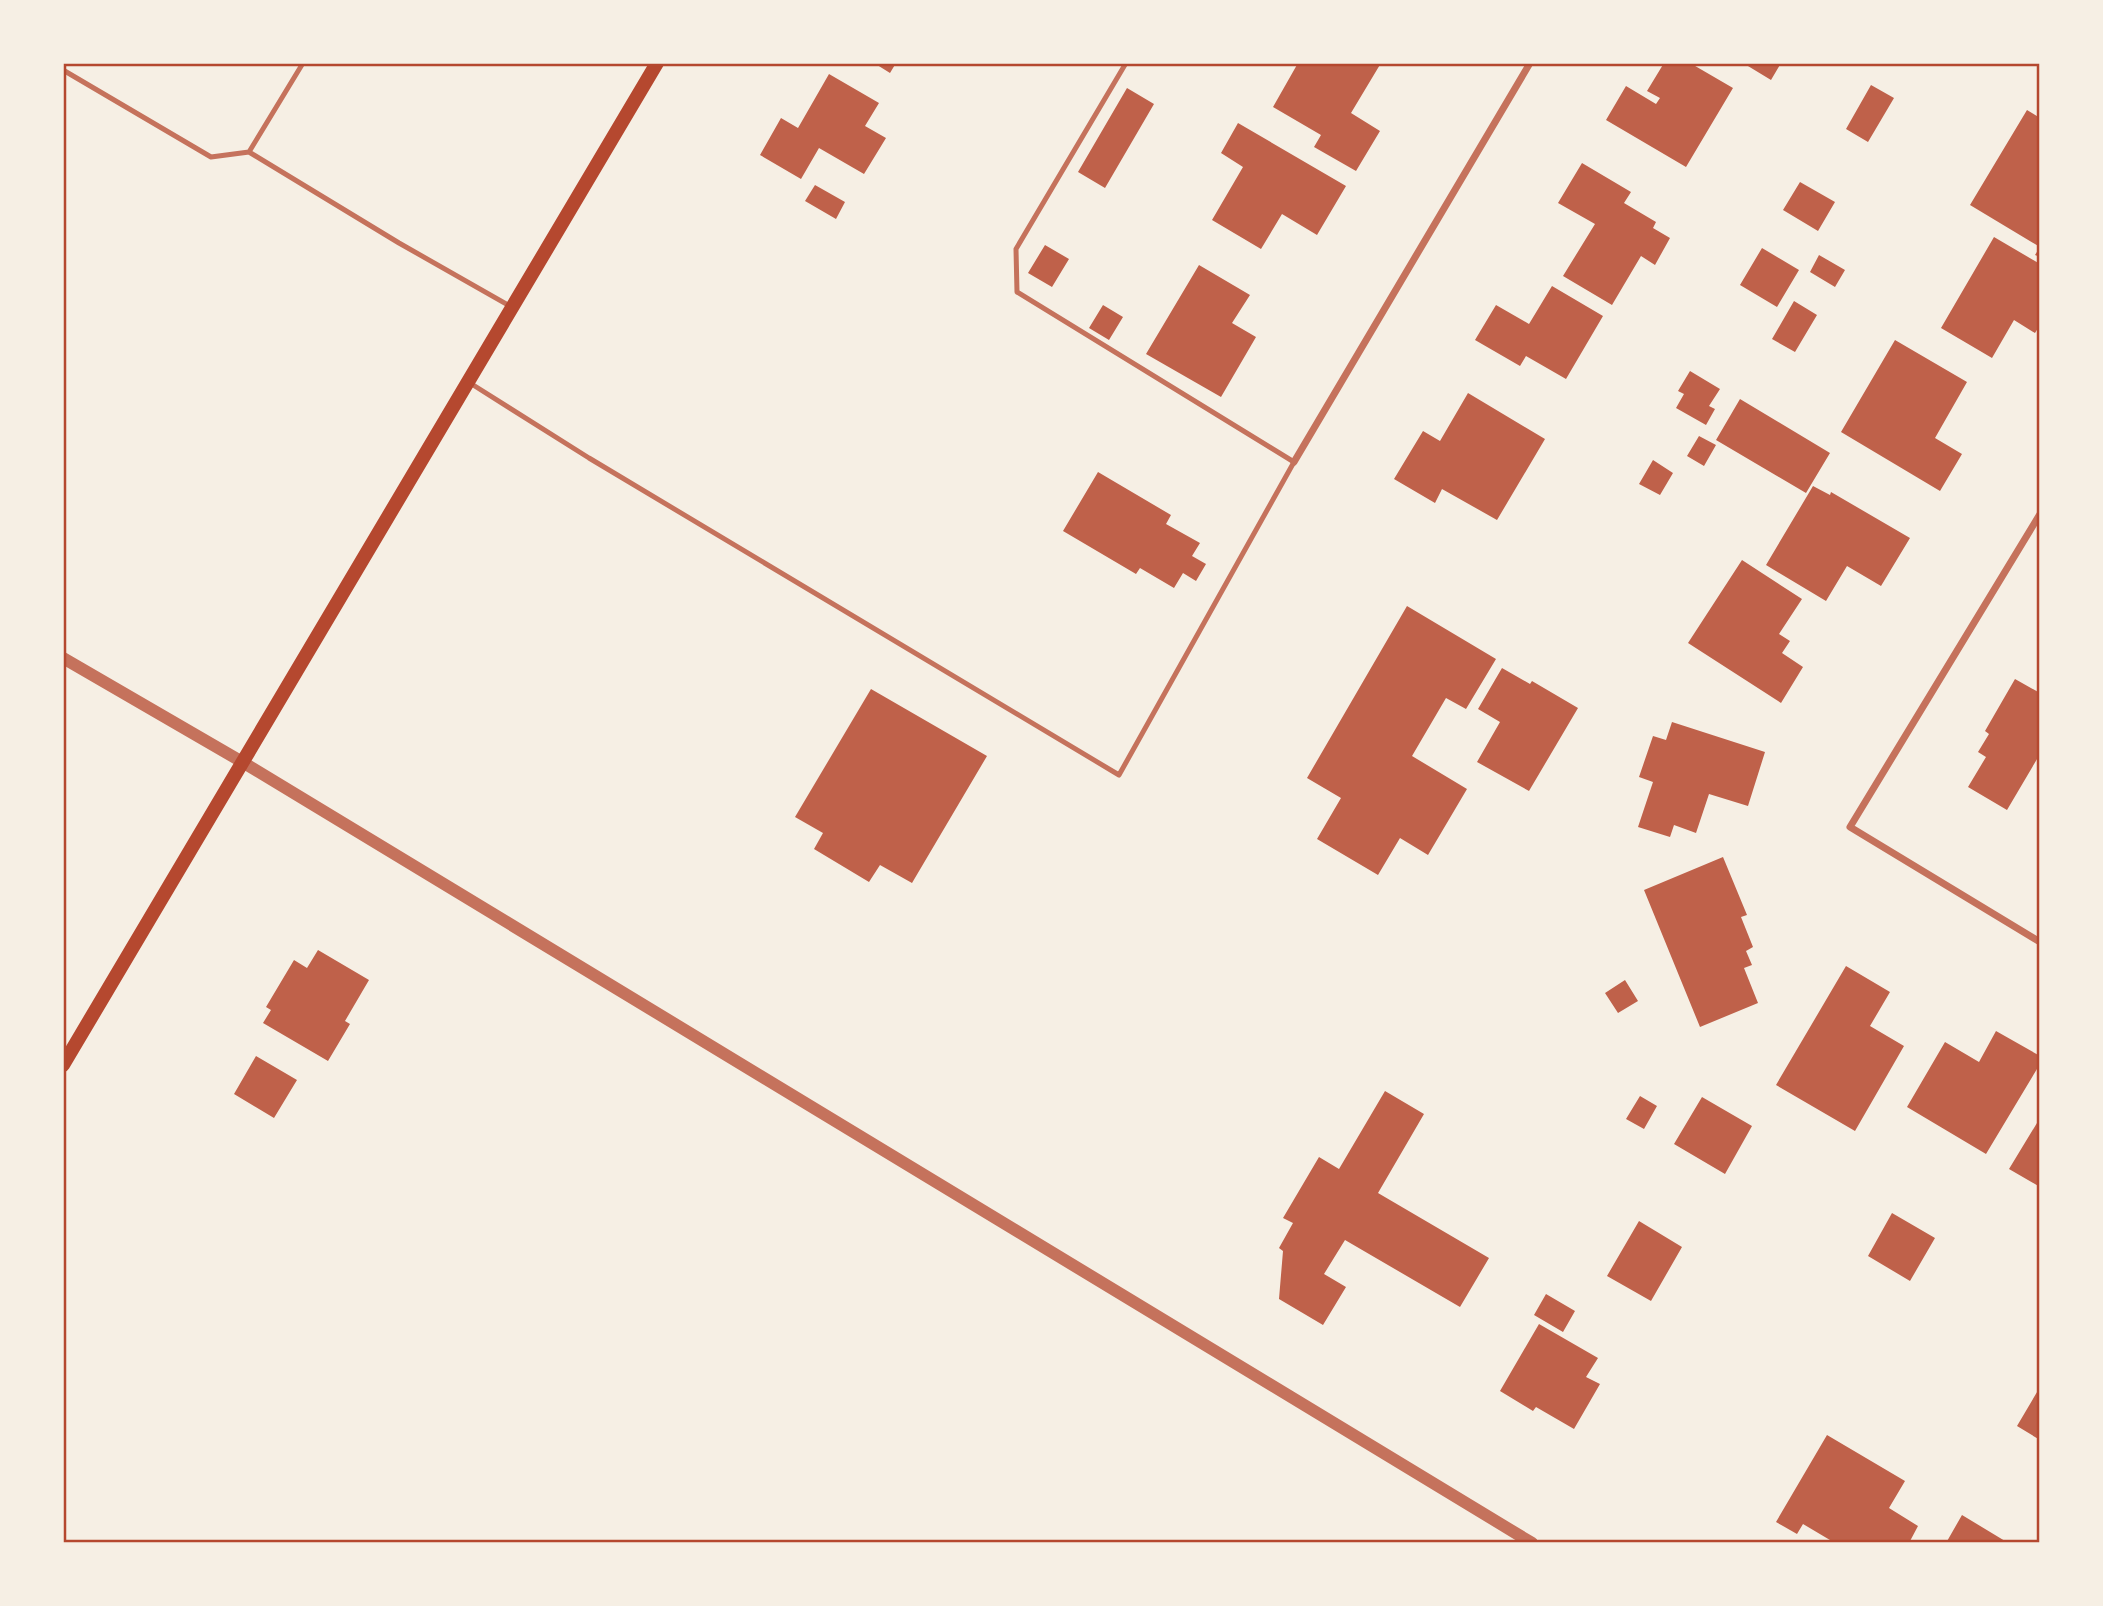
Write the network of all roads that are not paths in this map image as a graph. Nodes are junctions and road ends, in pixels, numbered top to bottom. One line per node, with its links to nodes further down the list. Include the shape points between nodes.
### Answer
1 (303, 63): 6 (lane)
2 (657, 63): 7 (main road)
3 (1126, 63): 9 (lane, via 1016,249 1017,292)
4 (1531, 63): 9 (street)
5 (63, 69): 6 (lane, via 211,157)
6 (249, 152): 7 (lane)
7 (512, 307): 8 (main road)
8 (468, 382): 9 (lane, via 1119,775); 12 (main road)
9 (1294, 462)
10 (2040, 514): 13 (street, via 1850,827)
11 (63, 659): 12 (street)
12 (244, 763): 14 (main road); 15 (street)
13 (2040, 942)
14 (63, 1065)
15 (1532, 1543)

